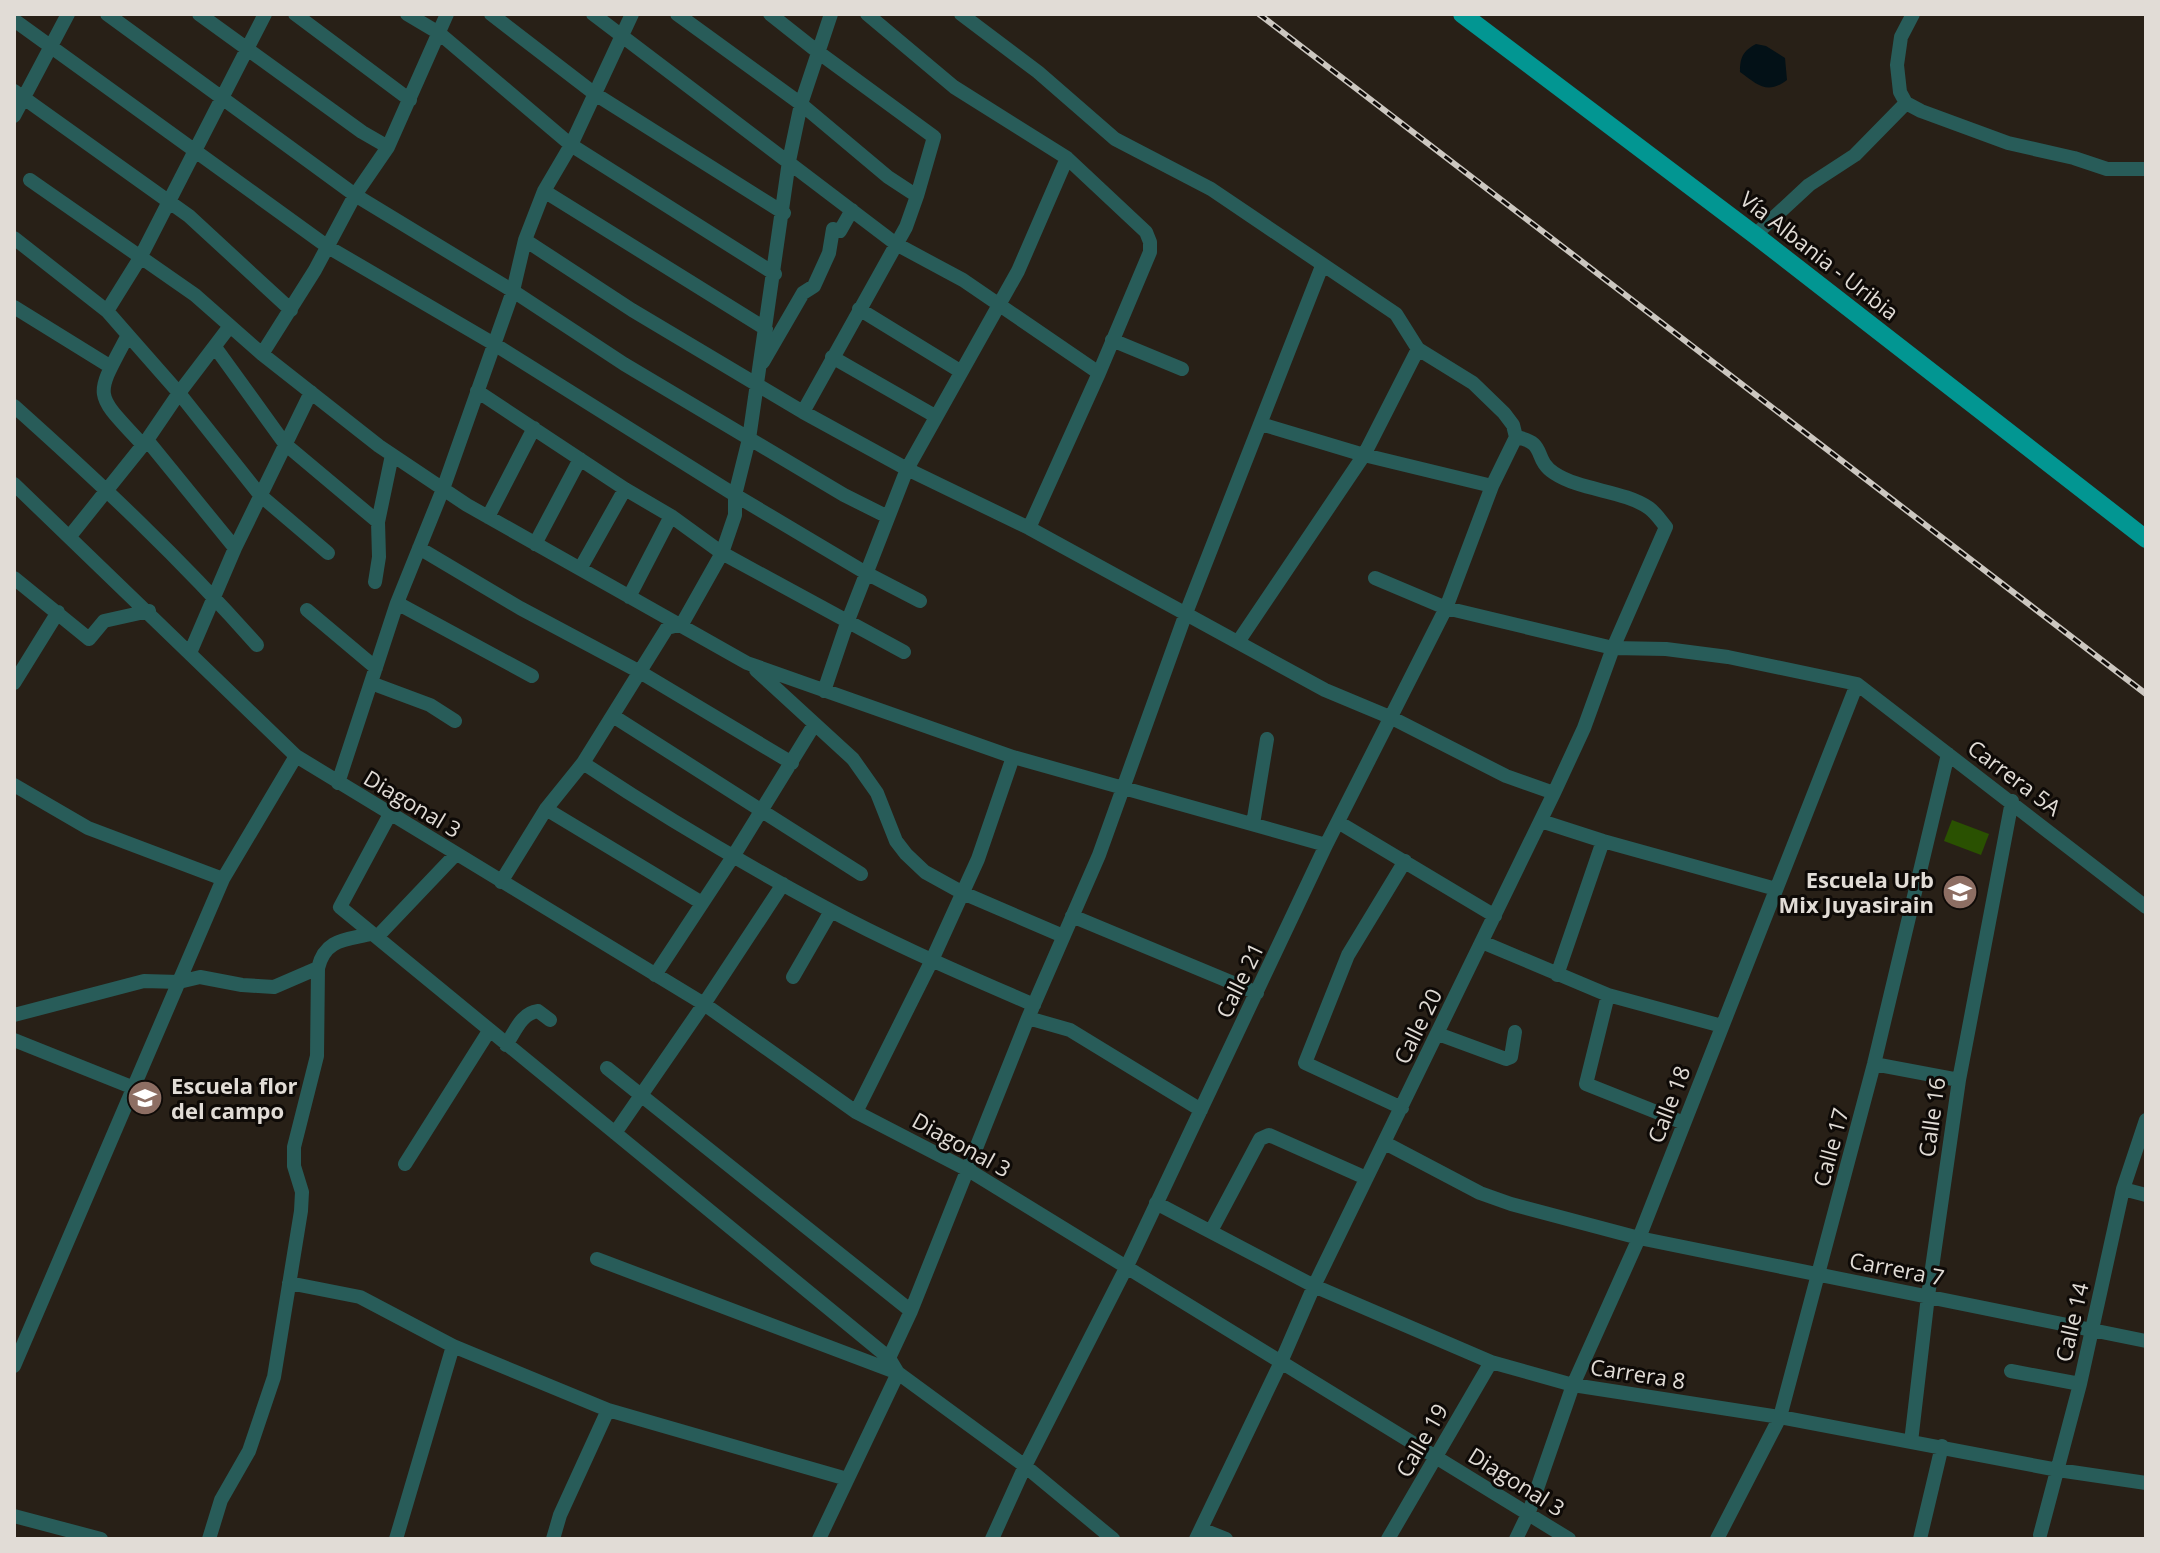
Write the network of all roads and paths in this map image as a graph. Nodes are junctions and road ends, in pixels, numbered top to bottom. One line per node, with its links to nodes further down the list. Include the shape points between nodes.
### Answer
1 (68, 14): 21 (street)
2 (107, 14): 26 (street)
3 (199, 14): 22 (street)
4 (265, 14): 22 (street)
5 (295, 14): 27 (street)
6 (407, 14): 19 (street)
7 (447, 14): 19 (street)
8 (491, 14): 25 (street)
9 (593, 14): 20 (street)
10 (632, 14): 20 (street)
11 (677, 14): 29 (street)
12 (770, 14): 23 (street)
13 (831, 14): 23 (street)
14 (867, 14): 34 (street, via 954,87)
15 (961, 14): 50 (street, via 1115,139 1211,189)
16 (1462, 14): 44 (main road, Vía Albania - Uribia)
17 (1913, 14): 28 (street, via 1901,37 1897,65)
18 (14, 20): 21 (street)
19 (439, 33): 27 (street); 31 (street)
20 (622, 36): 25 (street); 35 (street)
21 (50, 48): 24 (street); 33 (street)
22 (248, 49): 26 (street); 32 (street)
23 (818, 52): 29 (street); 40 (street, via 934,137)
24 (19, 94): 30 (street); 41 (street)
25 (595, 94): 31 (street); 43 (street)
26 (222, 100): 33 (street); 39 (street)
27 (410, 100): 32 (street)
28 (1906, 103): 36 (street, via 2008,143 2107,169); 44 (street, via 1855,155 1809,185)
29 (801, 104): 35 (street); 40 (street)
30 (14, 116)
31 (571, 145): 38 (street); 51 (street)
32 (388, 147): 39 (street)
33 (195, 152): 41 (street); 48 (street)
34 (1067, 158): 53 (street, via 1018,271); 61 (street, via 1146,232 1150,242)
35 (789, 161): 42 (street); 43 (street)
36 (2146, 169)
37 (30, 180): 49 (street)
38 (544, 191): 46 (street); 59 (street)
39 (355, 195): 48 (street); 52 (street)
40 (917, 196): 47 (street)
41 (170, 202): 49 (street); 56 (street)
42 (852, 210): 47 (street); 67 (street, via 840,231 833,229 814,286 803,293)
43 (784, 213): 51 (street)
44 (1755, 235): 102 (main road, Vía Albania - Uribia)
45 (14, 238): 57 (street)
46 (525, 240): 52 (street); 72 (street)
47 (896, 244): 53 (street); 55 (street)
48 (328, 247): 56 (street); 62 (street)
49 (140, 258): 57 (street); 58 (street)
50 (1322, 266): 64 (street, via 1396,314); 79 (street)
51 (775, 274): 59 (street)
52 (513, 291): 62 (street); 82 (street)
53 (998, 303): 70 (street); 71 (street)
54 (14, 307): 68 (street)
55 (859, 309): 66 (street); 70 (street)
56 (291, 310): 65 (street)
57 (107, 311): 60 (street)
58 (230, 326): 63 (street); 65 (street)
59 (766, 329): 67 (street)
60 (128, 335): 68 (street); 75 (street)
61 (1112, 340): 69 (street); 71 (street)
62 (494, 344): 73 (street); 95 (street)
63 (215, 347): 75 (street); 84 (street)
64 (1418, 349): 81 (street, via 1473,383 1504,413); 86 (street)
65 (262, 354): 74 (street)
66 (832, 357): 77 (street); 78 (street)
67 (761, 365): 72 (street)
68 (111, 367): 83 (street, via 102,384 104,398)
69 (1182, 369)
70 (960, 371): 78 (street)
71 (1099, 373): 100 (street)
72 (756, 383): 77 (street); 82 (street)
73 (477, 391): 80 (street); 92 (street)
74 (311, 392): 84 (street); 85 (street)
75 (179, 393): 83 (street); 94 (street)
76 (14, 406): 91 (street)
77 (803, 412): 88 (street)
78 (935, 416): 88 (street)
79 (1261, 424): 86 (street); 121 (street)
80 (534, 428): 87 (street); 97 (street)
81 (1516, 437): 90 (street, Calle 21); 126 (street, Calle 20, via 1537,445 1557,475 1650,508 1666,527)
82 (749, 439): 95 (street); 98 (street)
83 (145, 442): 91 (street); 104 (street)
84 (285, 444): 94 (street); 99 (street)
85 (392, 455): 92 (street); 99 (street)
86 (1364, 455): 90 (street); 124 (street)
87 (580, 459): 93 (street); 103 (street)
88 (907, 469): 98 (street); 100 (street)
89 (14, 484): 101 (street, Diagonal 3)
90 (1492, 486): 117 (street, Calle 21)
91 (106, 489): 101 (street); 113 (street)
92 (443, 489): 97 (street); 105 (street)
93 (625, 489): 96 (street); 108 (street)
94 (260, 495): 104 (street); 106 (street)
95 (735, 495): 107 (street, via 735,515); 109 (street)
96 (671, 516): 107 (street); 114 (street)
97 (488, 517): 103 (street)
98 (888, 517): 109 (street)
99 (378, 522): 112 (street)
100 (1029, 528): 121 (street)
101 (70, 536): 119 (street, Diagonal 3)
102 (2146, 539)
103 (535, 544): 108 (street)
104 (235, 548): 113 (street)
105 (419, 548): 116 (street); 131 (street)
106 (328, 553)
107 (722, 553): 122 (street); 123 (street)
108 (580, 569): 114 (street)
109 (866, 573): 115 (street); 122 (street)
110 (14, 578): 120 (street)
111 (1375, 578): 117 (street)
112 (375, 582)
113 (214, 597): 125 (street); 128 (street)
114 (629, 597): 123 (street)
115 (920, 601)
116 (397, 603): 130 (street); 133 (street)
117 (1446, 608): 126 (street); 138 (street, Calle 21)
118 (307, 610): 130 (street)
119 (149, 611): 120 (street, via 104,621 89,639); 128 (street, Diagonal 3)
120 (58, 612): 132 (street)
121 (1186, 613): 124 (street); 149 (street)
122 (847, 623): 127 (street); 136 (street)
123 (682, 624): 129 (street); 131 (street, via 667,628)
124 (1238, 642): 138 (street, via 1325,690)
125 (257, 645)
126 (1613, 648): 135 (street, via 1728,657); 150 (street, Calle 20)
127 (904, 652)
128 (190, 653): 143 (street, Diagonal 3)
129 (747, 663): 136 (street); 140 (street)
130 (376, 668): 134 (street)
131 (640, 672): 137 (street); 146 (street)
132 (16, 673)
133 (532, 676)
134 (371, 683): 139 (street, via 430,705); 147 (street)
135 (1857, 684): 142 (street, Carrera 5A); 167 (street, Calle 18)
136 (824, 691): 144 (street)
137 (613, 716): 145 (street); 153 (street)
138 (1392, 718): 150 (street, via 1506,776); 156 (street, Calle 21)
139 (455, 721)
140 (814, 725): 146 (street); 168 (street, via 853,759 877,793 906,854 925,872)
141 (1267, 739): 157 (street)
142 (1948, 754): 151 (street, Carrera 5A); 195 (street, Calle 17)
143 (296, 756): 147 (street, Diagonal 3); 164 (street)
144 (1013, 757): 149 (street); 168 (street)
145 (583, 763): 152 (street); 161 (street)
146 (792, 763): 153 (street)
147 (338, 783): 154 (street, Diagonal 3)
148 (14, 785): 164 (street, via 88,828)
149 (1123, 788): 157 (street); 172 (street)
150 (1554, 793): 155 (street, Calle 20)
151 (2012, 801): 170 (street, Carrera 5A); 197 (street, Calle 16)
152 (546, 809): 165 (street); 169 (street)
153 (762, 810): 161 (street); 163 (street)
154 (390, 814): 160 (street, Diagonal 3); 174 (street, via 340,907)
155 (1541, 821): 158 (street); 173 (street, Calle 20)
156 (1338, 822): 159 (street, Calle 21); 162 (street)
157 (1253, 824): 159 (street)
158 (1603, 841): 167 (street); 180 (street)
159 (1326, 845): 183 (street, Calle 21)
160 (456, 854): 165 (street, Diagonal 3); 174 (street)
161 (734, 855): 166 (street); 169 (street)
162 (1405, 861): 173 (street); 200 (street, via 1348,955 1305,1063)
163 (861, 874)
164 (223, 879): 182 (street)
165 (501, 882): 179 (street, Diagonal 3)
166 (783, 884): 171 (street); 185 (street)
167 (1776, 889): 189 (street, Calle 18)
168 (963, 893): 175 (street); 177 (street)
169 (702, 903): 179 (street)
170 (2146, 907)
171 (831, 911): 177 (street); 181 (street)
172 (1072, 916): 175 (street); 183 (street)
173 (1495, 916): 176 (street, Calle 20)
174 (374, 935): 178 (street, via 326,949); 190 (street)
175 (1063, 936): 186 (street)
176 (1482, 942): 180 (street); 192 (street, Calle 20)
177 (932, 960): 186 (street); 202 (street)
178 (318, 968): 182 (street, via 274,987 200,977); 218 (street, via 317,1056 294,1147 302,1192)
179 (655, 975): 185 (street, Diagonal 3)
180 (1557, 975): 184 (street)
181 (793, 977)
182 (179, 982): 187 (street, via 144,981); 198 (street)
183 (1257, 993): 201 (street, Calle 21)
184 (1608, 995): 189 (street); 204 (street, via 1586,1084)
185 (704, 1004): 199 (street); 202 (street, Diagonal 3)
186 (1031, 1012): 201 (street); 208 (street)
187 (14, 1015)
188 (550, 1020): 194 (street, via 530,1012)
189 (1722, 1026): 204 (street, Calle 18)
190 (489, 1031): 194 (street); 207 (street)
191 (1515, 1032): 192 (street, via 1511,1057 1506,1059)
192 (1438, 1034): 200 (street, Calle 20)
193 (14, 1040): 198 (street)
194 (506, 1045): 205 (street)
195 (1874, 1064): 197 (street); 217 (street, Calle 17)
196 (607, 1068): 199 (street)
197 (1959, 1080): 220 (street, Calle 16)
198 (134, 1088): 228 (street)
199 (642, 1096): 205 (street); 221 (street)
200 (1402, 1108): 206 (street, Calle 20)
201 (1201, 1110): 212 (street, Calle 21)
202 (856, 1112): 208 (street, Diagonal 3)
203 (2146, 1120): 210 (street, Calle 14)
204 (1684, 1123): 214 (street, Calle 18)
205 (615, 1133): 225 (street)
206 (1385, 1143): 209 (street, Calle 20); 214 (street, Carrera 7, via 1480,1193)
207 (405, 1164)
208 (970, 1171): 216 (street, Diagonal 3); 221 (street)
209 (1366, 1178): 213 (street, via 1269,1135 1260,1139); 219 (street, Calle 20)
210 (2123, 1189): 211 (street); 222 (street, Calle 14)
211 (2146, 1195)
212 (1156, 1203): 213 (street, Carrera 8); 216 (street, Calle 21)
213 (1211, 1231): 219 (street, Carrera 8)
214 (1639, 1238): 217 (street, Carrera 7); 232 (street, Calle 18)
215 (597, 1259): 230 (street)
216 (1127, 1266): 226 (street, Diagonal 3); 238 (street, Calle 21)
217 (1819, 1276): 220 (street, Carrera 7); 234 (street, Calle 17)
218 (289, 1283): 224 (street, via 360,1297); 247 (street, via 263,1416 221,1500)
219 (1314, 1286): 226 (street, Calle 20); 227 (street, Carrera 8)
220 (1928, 1296): 222 (street, Carrera 7); 235 (street, Calle 16)
221 (911, 1311): 225 (street)
222 (2093, 1329): 223 (street, Carrera 7); 231 (street, Calle 14)
223 (2146, 1341)
224 (453, 1346): 233 (street); 248 (street)
225 (889, 1358): 230 (street)
226 (1281, 1362): 237 (street, Diagonal 3); 244 (street, Calle 20)
227 (1491, 1362): 232 (street, Carrera 8); 237 (street, Calle 19)
228 (14, 1366)
229 (2011, 1371): 231 (street)
230 (898, 1373): 238 (street); 240 (street)
231 (2080, 1384): 239 (street, Calle 14)
232 (1573, 1385): 234 (street, Carrera 8); 242 (street, Calle 18)
233 (608, 1410): 240 (street); 249 (street)
234 (1780, 1417): 235 (street, Carrera 8); 257 (street, Calle 17)
235 (1911, 1442): 236 (street, Carrera 8)
236 (1942, 1446): 239 (street, Carrera 8); 258 (street)
237 (1436, 1458): 242 (street, Diagonal 3); 254 (street, Calle 19)
238 (1025, 1466): 251 (street, Calle 21); 252 (street)
239 (2058, 1470): 241 (street, Carrera 8); 245 (street, Calle 14)
240 (847, 1479): 250 (street)
241 (2146, 1483)
242 (1529, 1512): 255 (street, Calle 18); 256 (street, Diagonal 3)
243 (14, 1516): 246 (street)
244 (1199, 1534): 253 (street)
245 (2040, 1535)
246 (101, 1539)
247 (209, 1539)
248 (396, 1539)
249 (553, 1539)
250 (819, 1539)
251 (992, 1539)
252 (1113, 1539)
253 (1226, 1539)
254 (1388, 1539)
255 (1516, 1539)
256 (1569, 1539)
257 (1717, 1539)
258 (1920, 1539)

